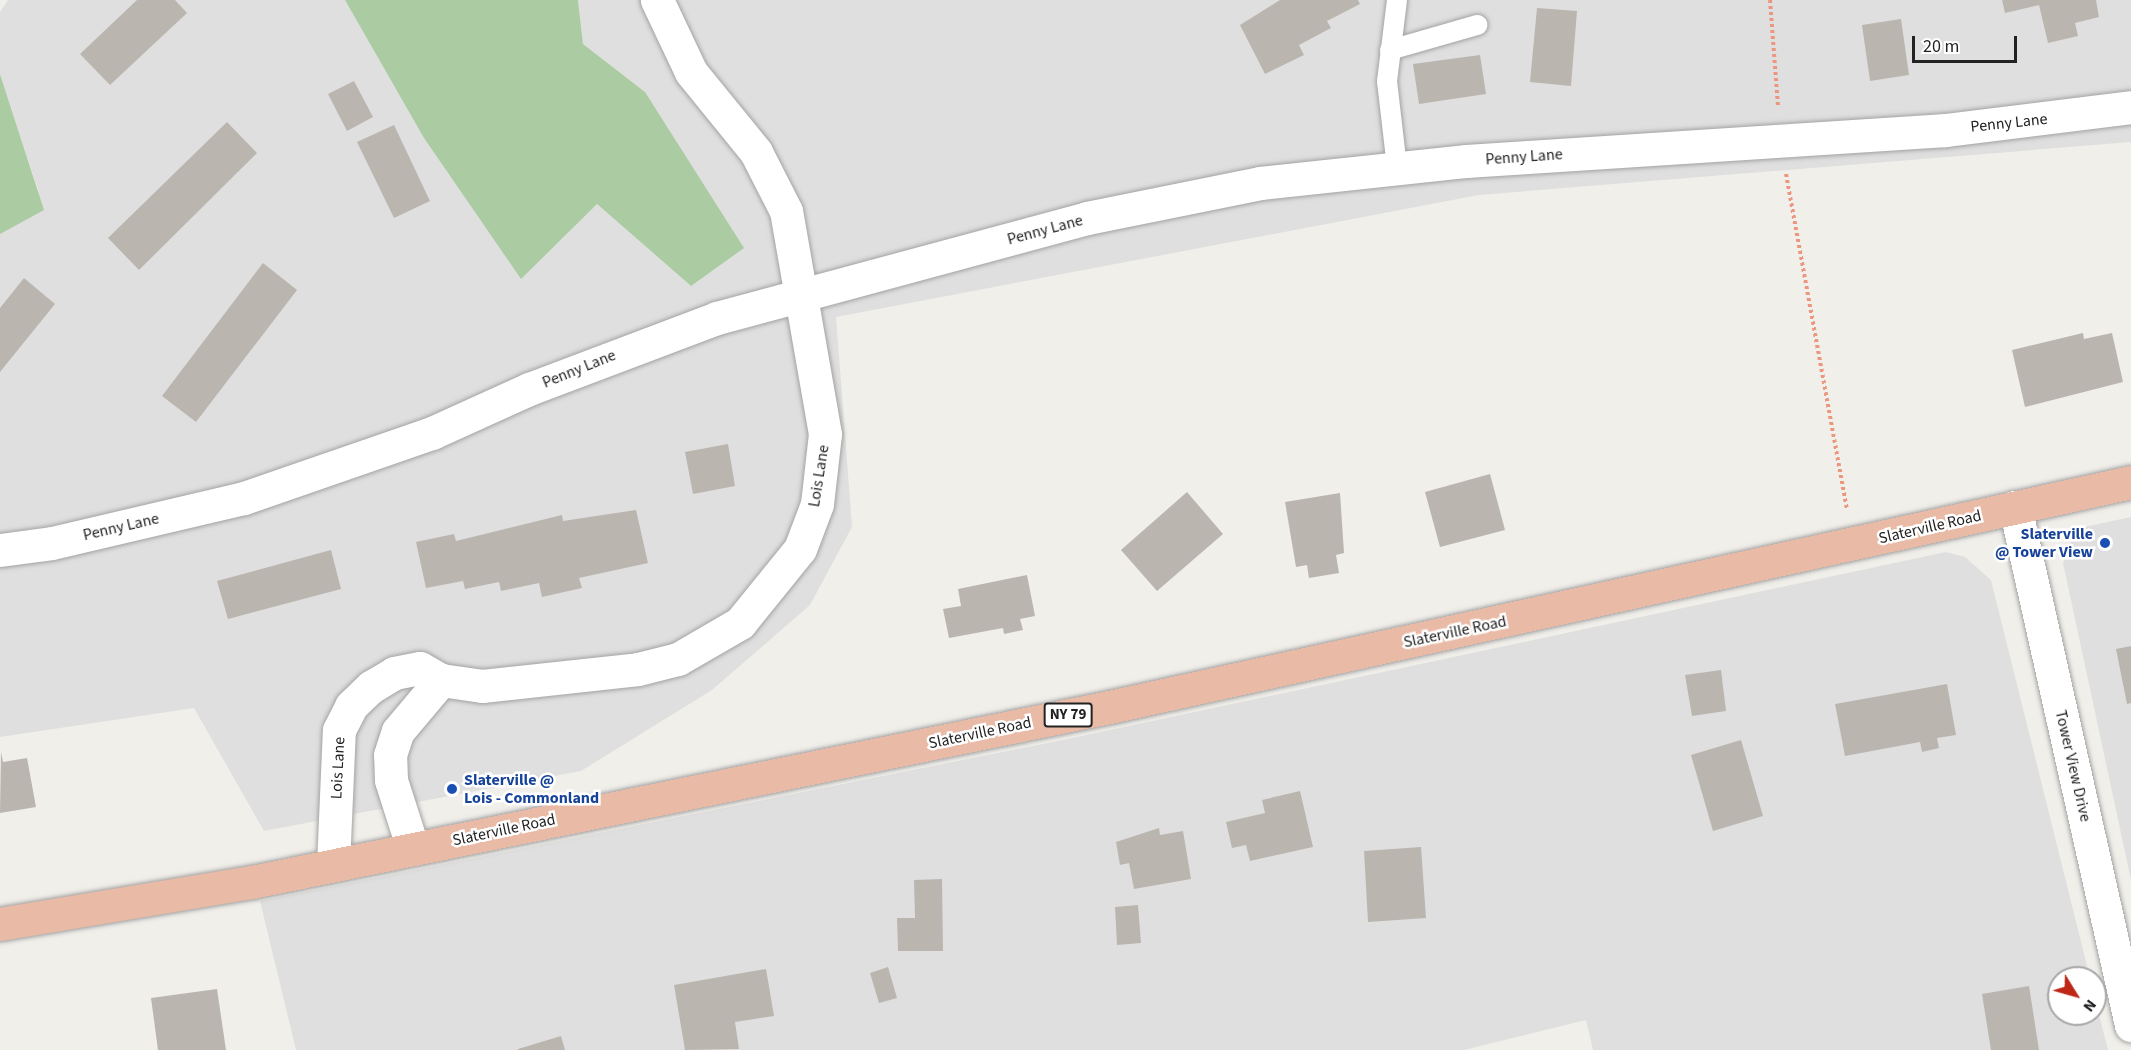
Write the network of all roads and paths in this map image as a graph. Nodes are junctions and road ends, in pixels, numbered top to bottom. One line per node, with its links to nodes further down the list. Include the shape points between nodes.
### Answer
1 (657, 0): 9 (street, Lois Lane, via 691,72 768,172 786,211)
2 (1397, 0): 5 (lane)
3 (1770, 0): 7 (path)
4 (1477, 25): 5 (lane)
5 (1390, 50): 8 (lane, via 1387,81)
6 (2131, 107): 7 (street, Penny Lane, via 1945,130)
7 (1780, 141): 8 (street, Penny Lane); 12 (path)
8 (1397, 168): 9 (street, Penny Lane, via 1260,183 1087,218)
9 (802, 296): 13 (street, Penny Lane, via 717,318 626,351 432,433 244,498 52,543); 14 (street, Lois Lane, via 825,434 817,504 801,549 740,623 678,659 638,669 482,686)
10 (2131, 482): 11 (highway, Slaterville Road / NY 79)
11 (2015, 507): 12 (highway, Slaterville Road / NY 79); 18 (street, Tower View Drive)
12 (1854, 545): 15 (highway, Slaterville Road / NY 79, via 1114,706)
13 (0, 550)
14 (441, 680): 15 (street, via 398,731 390,755 391,780); 16 (street, Lois Lane, via 420,668 394,673 351,706 339,730)
15 (413, 849): 16 (highway, Slaterville Road / NY 79)
16 (333, 865): 17 (highway, Slaterville Road / NY 79)
17 (0, 924)
18 (2131, 1025)

